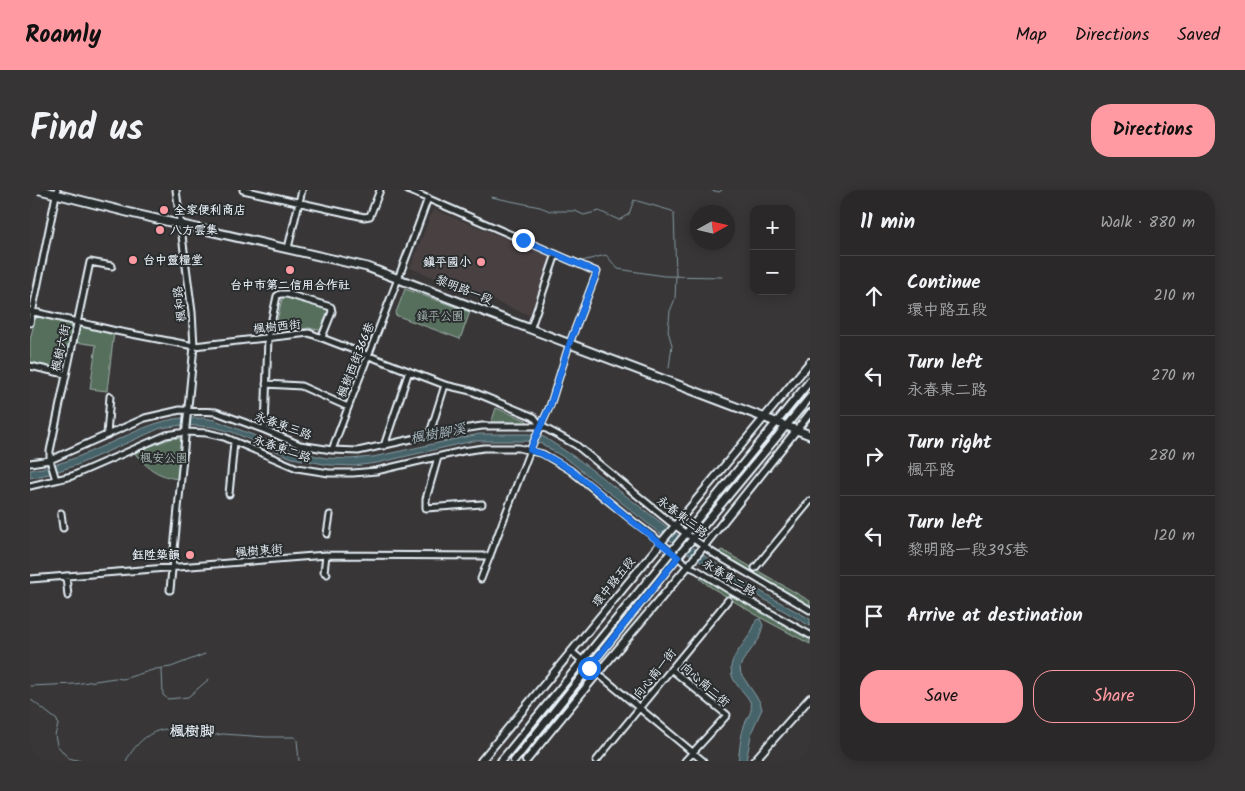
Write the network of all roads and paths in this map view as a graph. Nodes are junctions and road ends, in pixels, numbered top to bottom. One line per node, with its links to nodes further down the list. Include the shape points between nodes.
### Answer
1 (40, 190): 7 (main road, 黎明路一段)
2 (176, 190): 10 (street, 楓和路)
3 (243, 190): 9 (street)
4 (302, 190): 9 (street)
5 (380, 190): 9 (street, via 370,216 364,217)
6 (408, 190): 8 (street)
7 (57, 192): 10 (main road, 黎明路一段); 15 (street)
8 (428, 198): 12 (street); 14 (street, 楓樹西街366巷)
9 (299, 202): 11 (street)
10 (181, 223): 11 (main road, 黎明路一段); 22 (street, 楓和路)
11 (288, 248): 14 (main road, 黎明路一段)
12 (556, 254): 18 (street); 21 (street, via 597,272)
13 (112, 266): 16 (street, 楓樹六街, via 90,262)
14 (399, 278): 18 (main road, 黎明路一段); 23 (street, 楓樹西街366巷)
15 (31, 311): 16 (street, 楓樹西街); 17 (street)
16 (77, 322): 22 (street, 楓樹西街); 27 (street, 楓樹六街)
17 (30, 323)
18 (530, 327): 21 (main road, 黎明路一段)
19 (268, 337): 20 (street, 楓樹西街, via 309,334); 20 (street, via 275,300 283,294 331,307); 22 (street, 楓樹西街); 29 (street)
20 (322, 337): 23 (street, 楓樹西街)
21 (570, 342): 36 (main road, 黎明路一段); 39 (street)
22 (194, 346): 34 (street, 楓和路)
23 (368, 356): 26 (street, 楓樹西街); 33 (street, 楓樹西街366巷)
24 (810, 362): 36 (street, 環中路五段)
25 (30, 366): 27 (street)
26 (409, 371): 30 (street, 楓樹西街); 47 (street)
27 (65, 374): 51 (street, 楓樹六街)
28 (810, 381): 37 (street, 環中路五段)
29 (266, 384): 33 (street, via 301,386); 42 (street)
30 (445, 385): 39 (street, 楓樹西街, via 471,391 534,417); 45 (street)
31 (110, 396): 44 (street)
32 (810, 396): 38 (street)
33 (348, 407): 48 (street, 楓樹西街366巷)
34 (189, 409): 40 (street, 楓和路); 42 (street, 永春東三路, via 216,412); 44 (street, 永春東三路, via 145,418)
35 (810, 413): 41 (street)
36 (765, 417): 37 (main road, 黎明路一段); 60 (street, 環中路五段)
37 (777, 422): 38 (main road, 黎明路一段); 62 (street, 環中路五段)
38 (786, 425): 41 (main road, 黎明路一段); 64 (street)
39 (540, 428): 45 (street, 永春東三路, via 482,426); 49 (street); 60 (street, 永春東三路, via 576,445)
40 (186, 429): 46 (street, 永春東二路); 53 (street, 永春東二路); 72 (street)
41 (797, 429): 43 (main road, 黎明路一段); 66 (street)
42 (265, 430): 48 (street, 永春東三路, via 300,445)
43 (810, 434)
44 (107, 435): 51 (street, 永春東三路)
45 (429, 436): 47 (street, 永春東三路)
46 (234, 442): 50 (street, 永春東二路, via 297,468 329,473 376,471); 55 (street)
47 (384, 446): 48 (street, 永春東三路, via 352,451)
48 (332, 450)
49 (530, 450): 50 (street, 永春東二路, via 484,448); 65 (street, 永春東二路, via 558,462 581,478); 69 (street)
50 (438, 457): 57 (street, via 426,508)
51 (50, 460): 52 (street, 永春東三路); 53 (street)
52 (30, 463)
53 (56, 480): 54 (street, 永春東二路)
54 (30, 486)
55 (229, 494)
56 (810, 501): 73 (street)
57 (482, 504)
58 (61, 513): 61 (street)
59 (330, 515): 63 (street)
60 (676, 526): 62 (street, 永春東三路); 65 (street, 環中路五段)
61 (63, 528)
62 (686, 533): 64 (street, 永春東三路); 67 (street, 環中路五段)
63 (327, 534)
64 (693, 539): 66 (street, 永春東三路); 70 (street)
65 (662, 542): 67 (street, 永春東二路); 83 (street, 環中路五段)
66 (703, 547): 71 (street); 81 (street, 永春東三路)
67 (671, 550): 70 (street, 永春東二路); 84 (street, 環中路五段)
68 (326, 555): 69 (street, 楓樹東街); 72 (street, 楓樹東街); 74 (street, via 324,572)
69 (490, 556): 77 (street)
70 (679, 556): 71 (street, 永春東二路); 85 (street)
71 (689, 565): 82 (street, 永春東二路); 87 (street)
72 (172, 568): 75 (street, 楓樹東街); 78 (street)
73 (755, 568)
74 (327, 574)
75 (66, 576): 76 (street, 楓樹東街); 79 (street)
76 (30, 579)
77 (481, 579)
78 (170, 590)
79 (68, 596)
80 (728, 600): 86 (street, 向心南一街)
81 (810, 610)
82 (810, 635)
83 (572, 652): 84 (street); 91 (street, 環中路五段)
84 (581, 660): 85 (street); 92 (street, 環中路五段)
85 (589, 668): 87 (street); 93 (street)
86 (672, 669): 89 (street, 向心南一街); 90 (street, 向心南二街, via 726,715)
87 (597, 674): 89 (street); 94 (street)
88 (810, 698): 98 (street)
89 (639, 709): 90 (street); 95 (street, 向心南一街)
90 (692, 752): 96 (street, 向心南二街); 97 (street)
91 (481, 761)
92 (501, 761)
93 (514, 761)
94 (526, 761)
95 (596, 761)
96 (685, 761)
97 (703, 761)
98 (754, 761)

